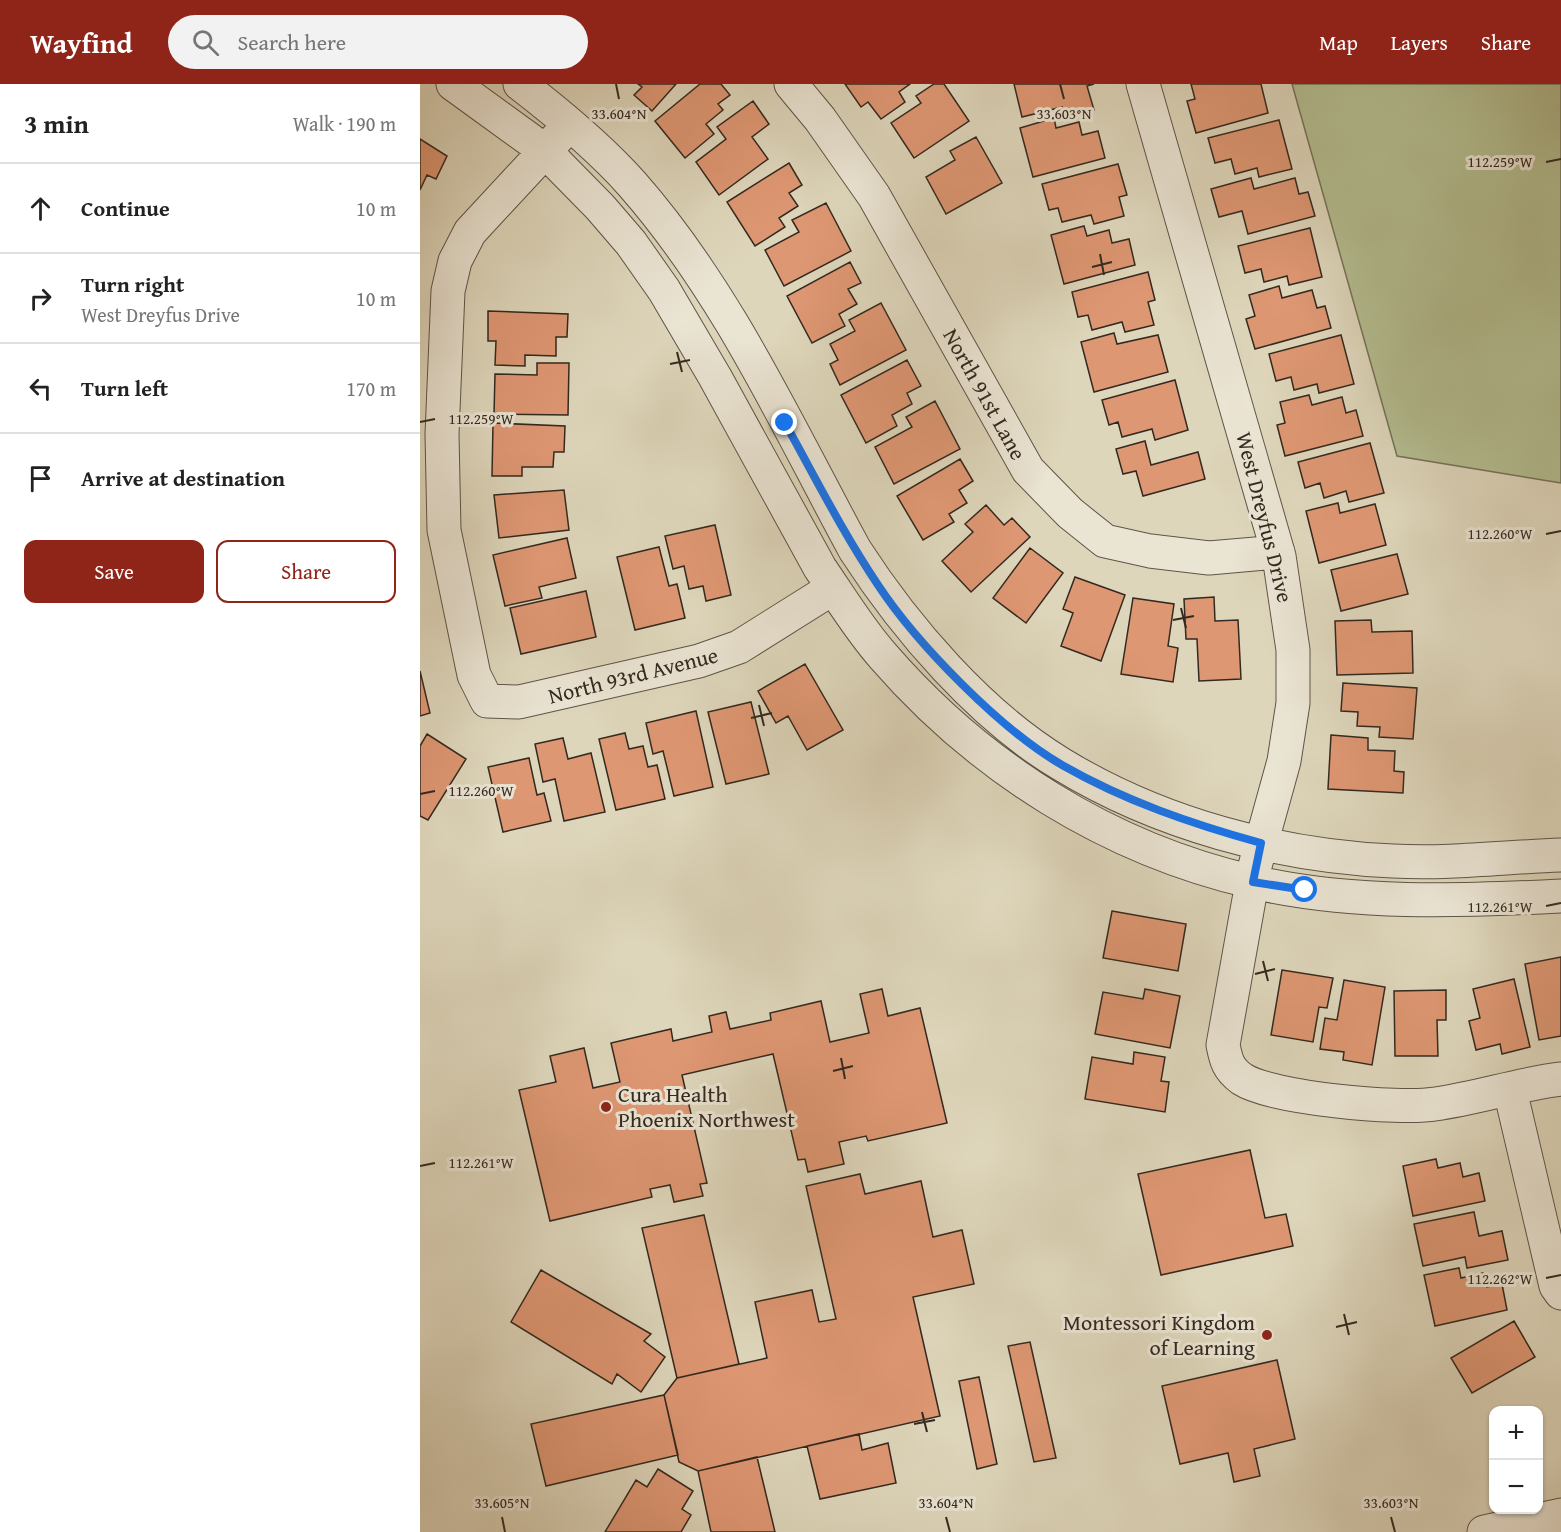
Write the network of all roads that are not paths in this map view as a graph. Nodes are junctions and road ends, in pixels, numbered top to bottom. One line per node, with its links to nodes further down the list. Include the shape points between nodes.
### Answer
1 (453, 84): 6 (street)
2 (519, 84): 5 (street)
3 (791, 84): 7 (street, North 91st Lane, via 874,196 1028,470 1070,513 1105,541 1150,551 1209,558)
4 (1143, 84): 7 (street, West Dreyfus Drive)
5 (571, 125): 6 (street); 9 (street, via 632,184 690,258 719,302 879,587 931,651)
6 (544, 150): 8 (street, via 631,243 664,290); 8 (street, North 93rd Avenue, via 470,232 455,261 448,291 442,434 444,530 474,675 487,701 519,702 699,661 738,647)
7 (1278, 552): 11 (street, West Dreyfus Drive, via 1293,650 1293,703 1284,761)
8 (833, 588): 10 (street, via 882,655)
9 (1012, 727): 10 (street); 11 (street, via 1061,764 1099,784 1181,819)
10 (988, 758): 13 (street, via 1042,794 1133,843)
11 (1261, 843): 12 (street, via 1303,852 1395,862); 13 (street, West Dreyfus Drive)
12 (1561, 855)
13 (1253, 882): 14 (street, via 1341,896); 16 (street, West Dreyfus Drive, via 1223,1045 1227,1065 1243,1079 1266,1088 1339,1101 1432,1105)
14 (1561, 896)
15 (1561, 1079): 16 (street)
16 (1510, 1089): 17 (street, via 1556,1286)
17 (1561, 1293)
18 (1561, 1515): 19 (street)
19 (1484, 1532)

